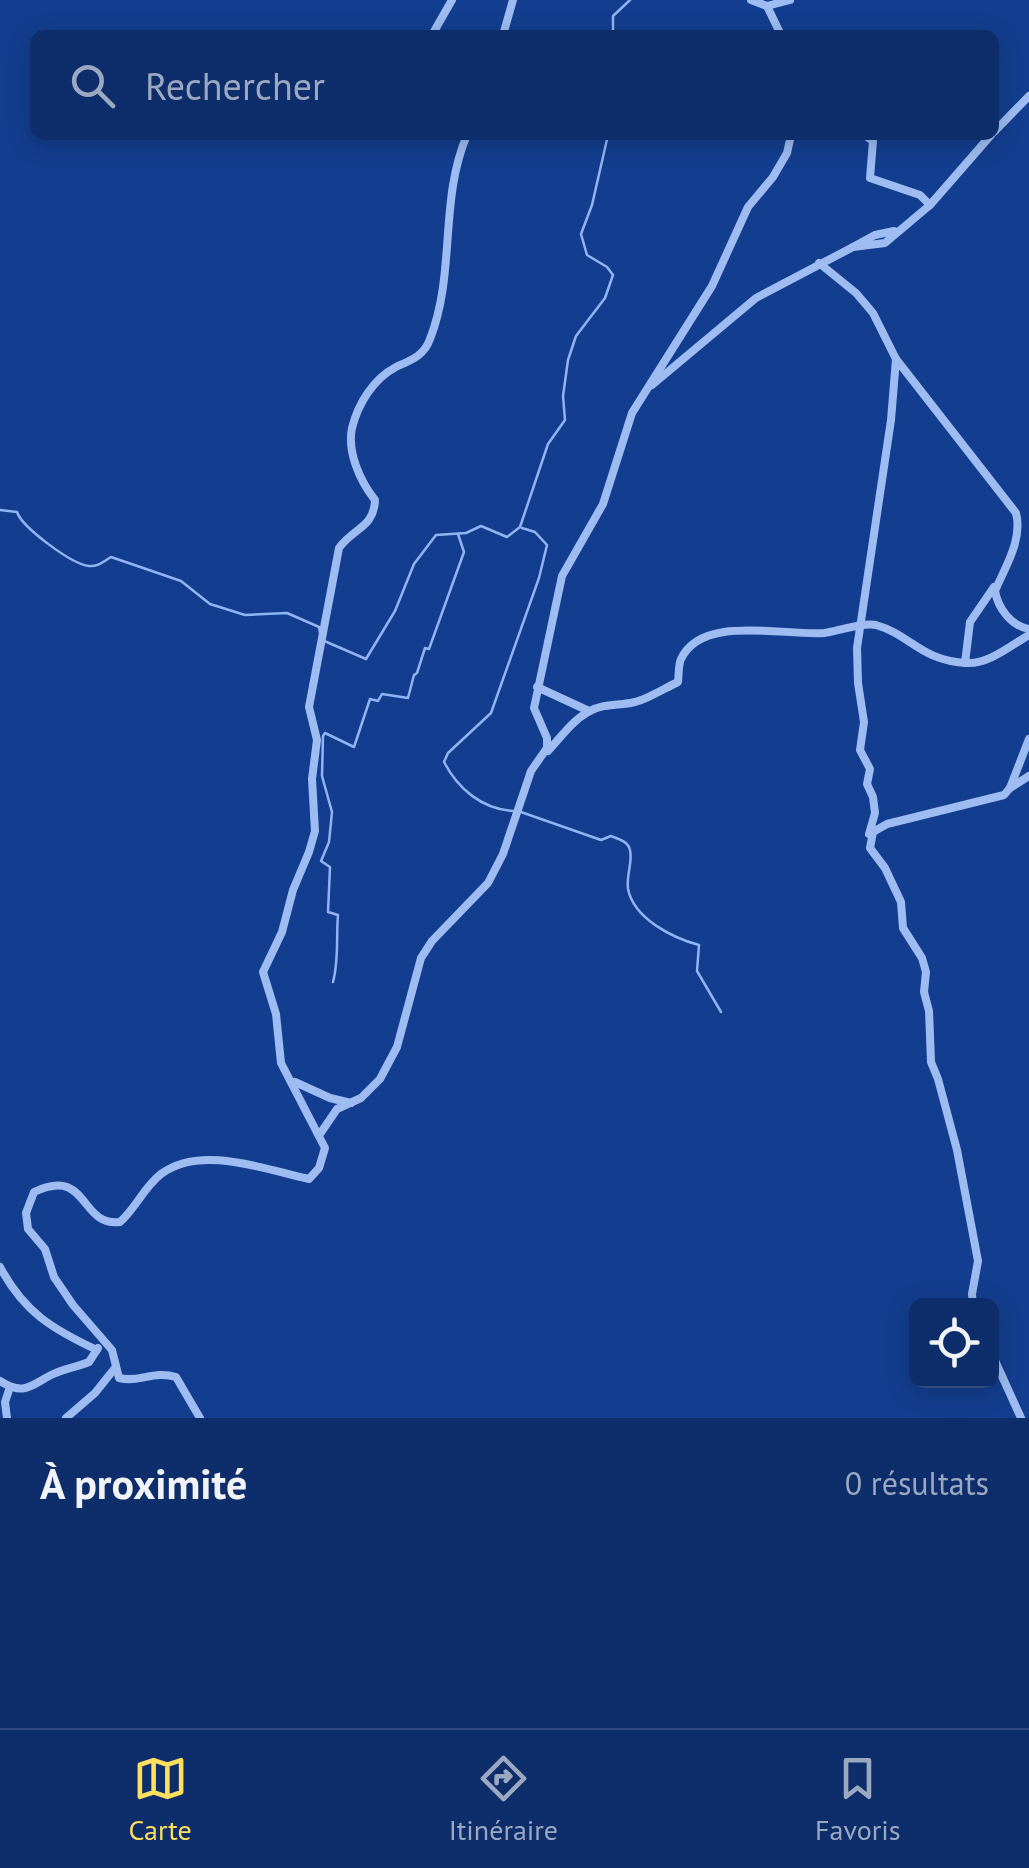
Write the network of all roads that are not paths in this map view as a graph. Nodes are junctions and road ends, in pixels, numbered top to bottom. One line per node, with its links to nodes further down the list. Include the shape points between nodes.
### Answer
1 (452, 0): 6 (street)
2 (514, 0): 7 (street)
3 (751, 0): 5 (street)
4 (790, 0): 5 (street)
5 (767, 6): 8 (street)
6 (435, 30)
7 (505, 30)
8 (779, 30)
9 (1029, 96): 10 (street)
10 (999, 125)
11 (466, 140): 30 (street, via 446,226 446,283 428,345 372,387 350,442 374,512 339,548 309,707 317,740 314,831 263,972 281,1063)
12 (790, 140): 18 (street)
13 (872, 140): 15 (street, via 870,178 920,195)
14 (985, 140): 15 (street)
15 (930, 205): 16 (street, via 885,243 853,247)
16 (819, 262): 17 (street, via 873,313); 18 (street, via 756,298)
17 (896, 359): 19 (street, via 1016,513 1016,544); 20 (street)
18 (650, 386): 23 (street, via 627,423 602,504 562,576)
19 (998, 584): 21 (street, via 996,600 1005,614); 22 (street, via 970,622)
20 (859, 627): 22 (street, via 881,627 926,655); 24 (street, via 710,634 682,657 678,682 639,702); 29 (street, via 860,750 874,803)
21 (1029, 632): 22 (street, via 994,656)
22 (965, 663)
23 (537, 687): 24 (street); 26 (street, via 534,708 547,738)
24 (589, 711): 26 (street)
25 (1029, 738): 28 (street)
26 (545, 754): 31 (street, via 531,771 488,883 421,958 397,1047 380,1079)
27 (1029, 776): 28 (street)
28 (1010, 788): 29 (street, via 983,802 887,824)
29 (870, 839): 34 (street, via 926,972 930,1062 957,1150 978,1261)
30 (291, 1080): 31 (street); 32 (street)
31 (351, 1102): 32 (street, via 337,1109)
32 (320, 1134): 35 (street, via 325,1148 310,1179 188,1161 163,1172 111,1224 69,1186 34,1192 28,1229 54,1277)
33 (0, 1267): 36 (street, via 38,1316 62,1336)
34 (974, 1298)
35 (103, 1341): 36 (street); 37 (street)
36 (96, 1350): 40 (street, via 89,1362 30,1389)
37 (116, 1366): 42 (street); 43 (street, via 124,1380 154,1372 176,1377)
38 (999, 1370): 44 (street)
39 (0, 1381): 40 (street)
40 (10, 1387): 41 (street)
41 (7, 1418)
42 (66, 1418)
43 (200, 1418)
44 (1020, 1418)

